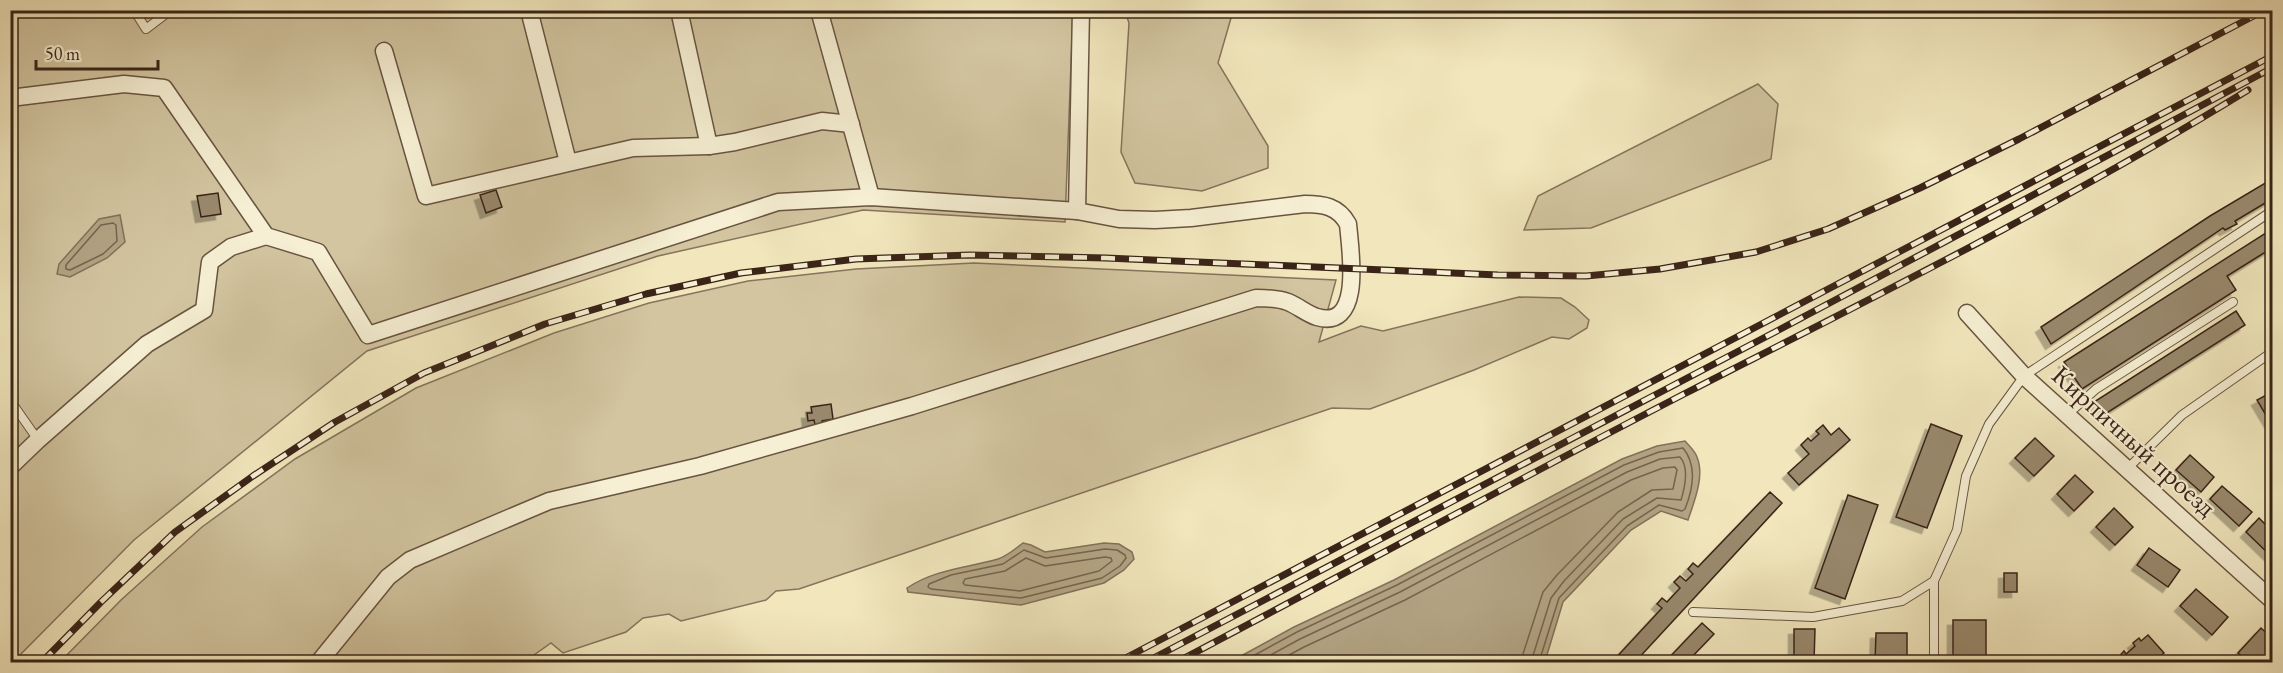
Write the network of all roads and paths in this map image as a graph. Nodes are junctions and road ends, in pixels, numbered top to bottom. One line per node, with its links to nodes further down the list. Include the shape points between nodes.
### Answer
1 (134, 10): 2 (lane, via 147,29)
2 (171, 10)
3 (529, 10): 11 (street)
4 (679, 10): 10 (street)
5 (819, 10): 9 (street)
6 (1081, 10): 13 (street)
7 (384, 51): 11 (street, via 426,196)
8 (10, 98): 15 (street, via 124,84 164,88)
9 (851, 124): 10 (street, via 822,121); 12 (street)
10 (710, 146): 11 (street, via 633,148)
11 (568, 162)
12 (872, 197): 13 (street); 15 (street, via 778,202 368,335 318,252)
13 (1077, 211): 28 (street, via 1119,219 1155,220 1323,204 1344,216 1348,224 1351,293 1340,314 1329,319 1287,302 1256,298 912,406 700,466 549,501 410,560 388,577)
14 (2272, 211): 19 (lane)
15 (266, 236): 22 (street, via 231,247 210,262 204,310 147,344)
16 (2233, 302): 21 (lane, via 2096,389)
17 (1967, 313): 19 (street, Кирпичный проезд)
18 (2272, 352): 24 (lane, via 2182,415)
19 (2024, 376): 21 (street, Кирпичный проезд); 25 (lane, via 1989,424 1966,476 1957,530)
20 (10, 400): 22 (lane)
21 (2067, 415): 24 (street, Кирпичный проезд)
22 (38, 440): 23 (street)
23 (10, 467)
24 (2126, 470): 26 (street, Кирпичный проезд)
25 (1934, 581): 27 (lane, via 1902,601 1813,617); 29 (lane)
26 (2272, 600)
27 (1693, 612)
28 (319, 663)
29 (1934, 663)

